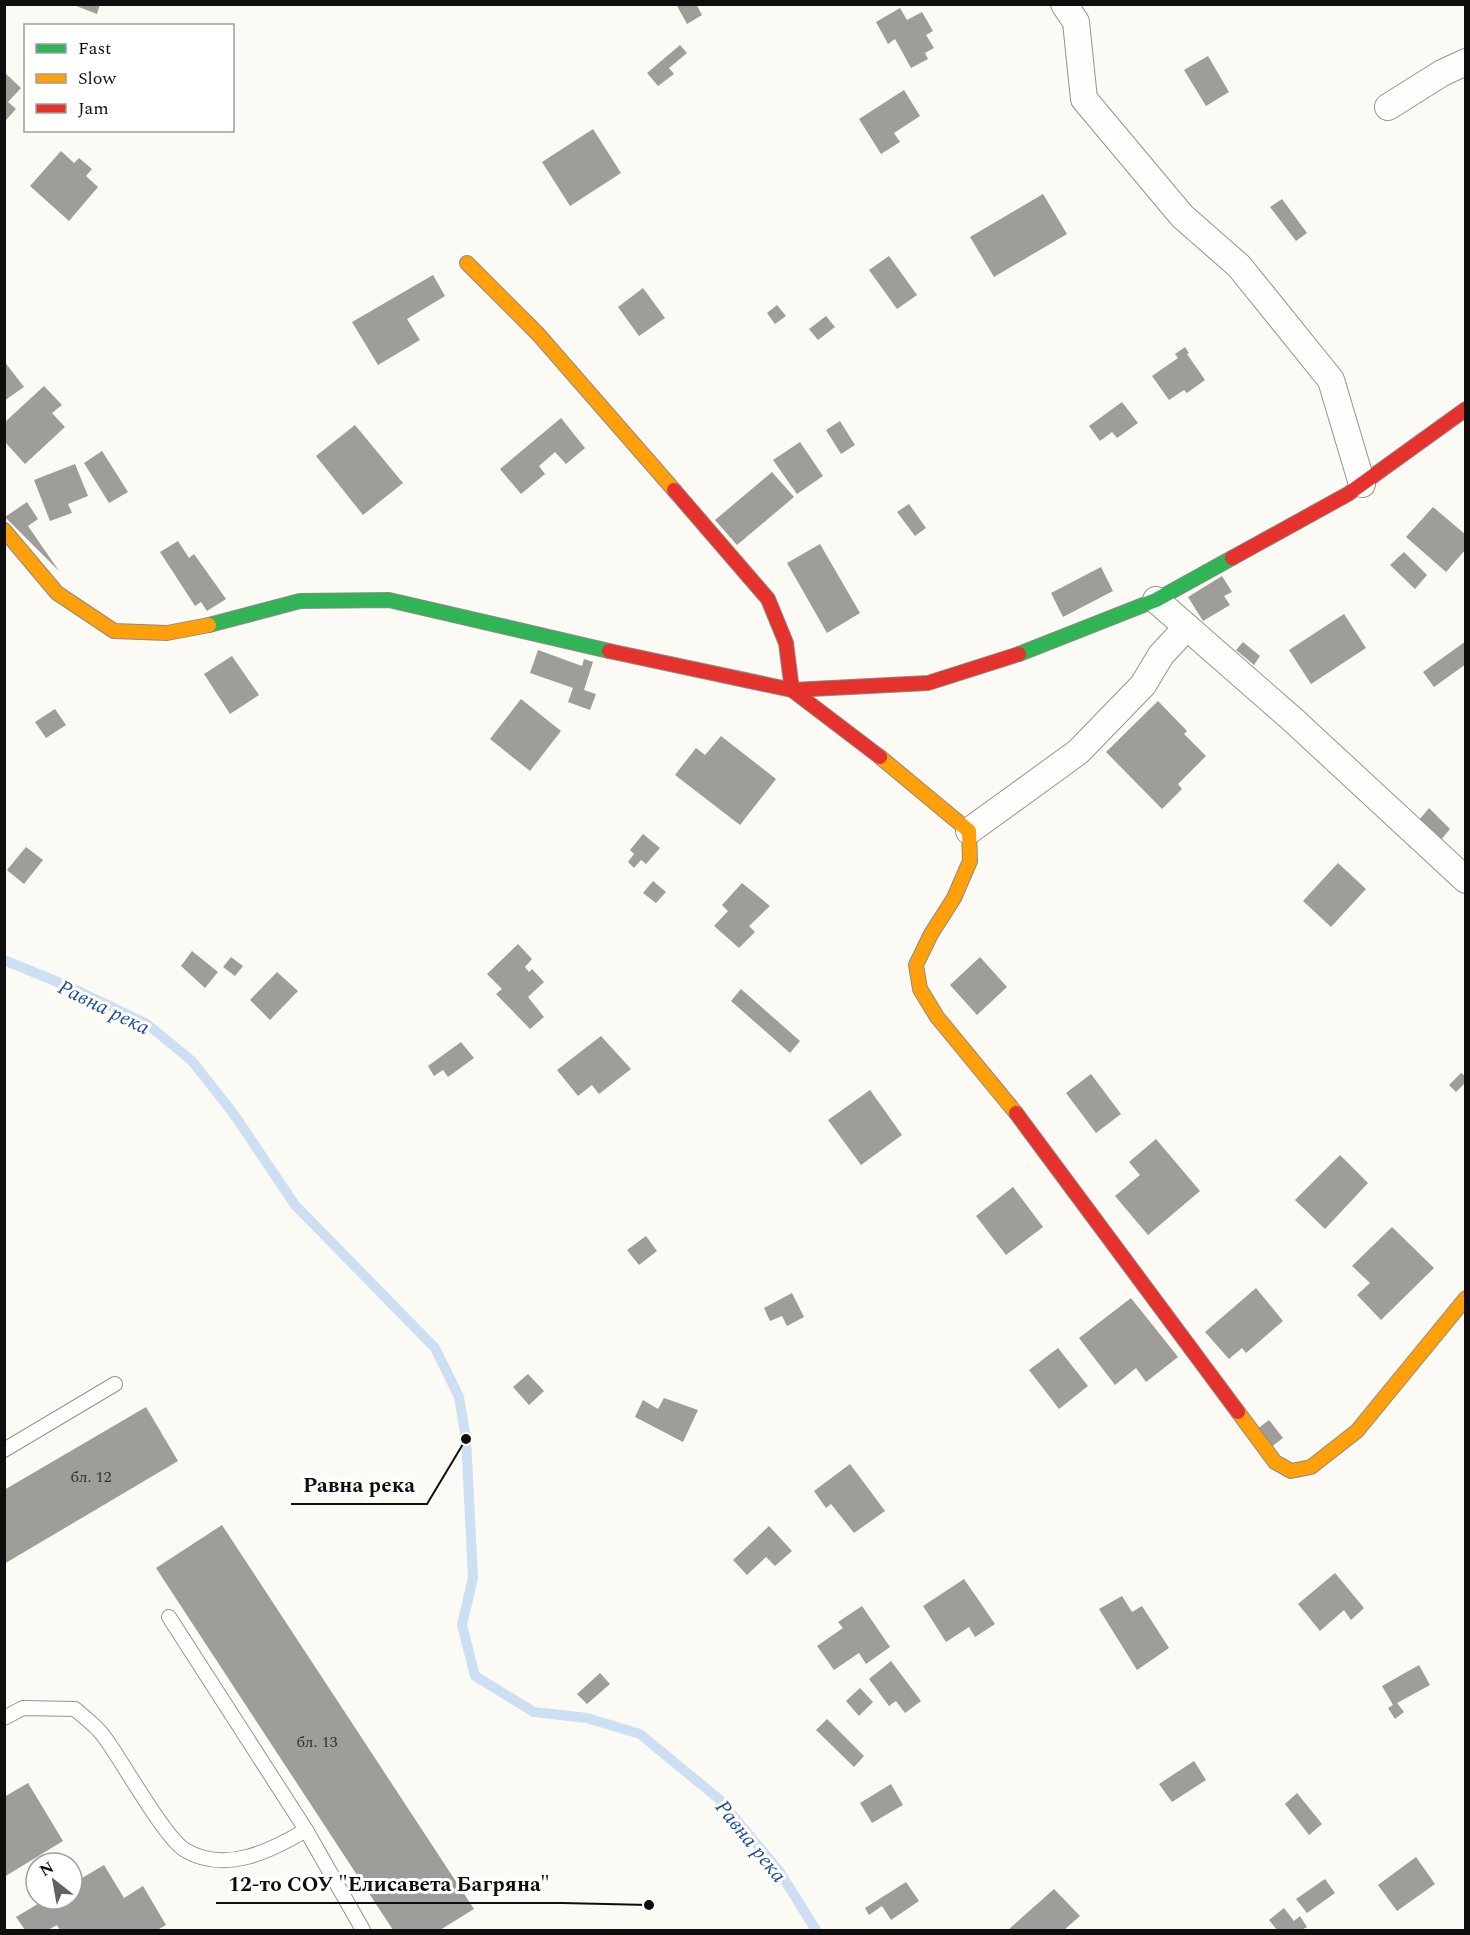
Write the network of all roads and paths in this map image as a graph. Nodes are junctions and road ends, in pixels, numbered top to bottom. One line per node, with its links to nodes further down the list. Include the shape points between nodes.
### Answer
1 (1064, 4): 6 (street, via 1076,22 1084,99 1182,216 1239,266 1331,380)
2 (1466, 62): 3 (street)
3 (1388, 107)
4 (467, 263): 10 (street, via 538,334 768,599 786,643)
5 (1466, 409): 6 (street)
6 (1362, 484): 8 (street)
7 (4, 530): 10 (street, via 57,593 114,632 167,633 232,621 300,601 389,600 505,629)
8 (1156, 600): 9 (street); 10 (street, via 1041,647 928,683)
9 (1187, 627): 11 (street, via 1161,655 1143,685 1078,752); 12 (street)
10 (792, 690): 11 (street)
11 (969, 831): 13 (street, via 970,861 916,965 920,989 937,1017 996,1086 1275,1462 1291,1471 1311,1467 1334,1452 1357,1431)
12 (1466, 880)
13 (1466, 1298)
14 (115, 1384): 15 (lane)
15 (4, 1450)
16 (169, 1617): 18 (lane)
17 (4, 1718): 18 (lane, via 23,1708 75,1709 104,1735 178,1843 204,1857 249,1859)
18 (306, 1830): 19 (lane)
19 (363, 1930)

